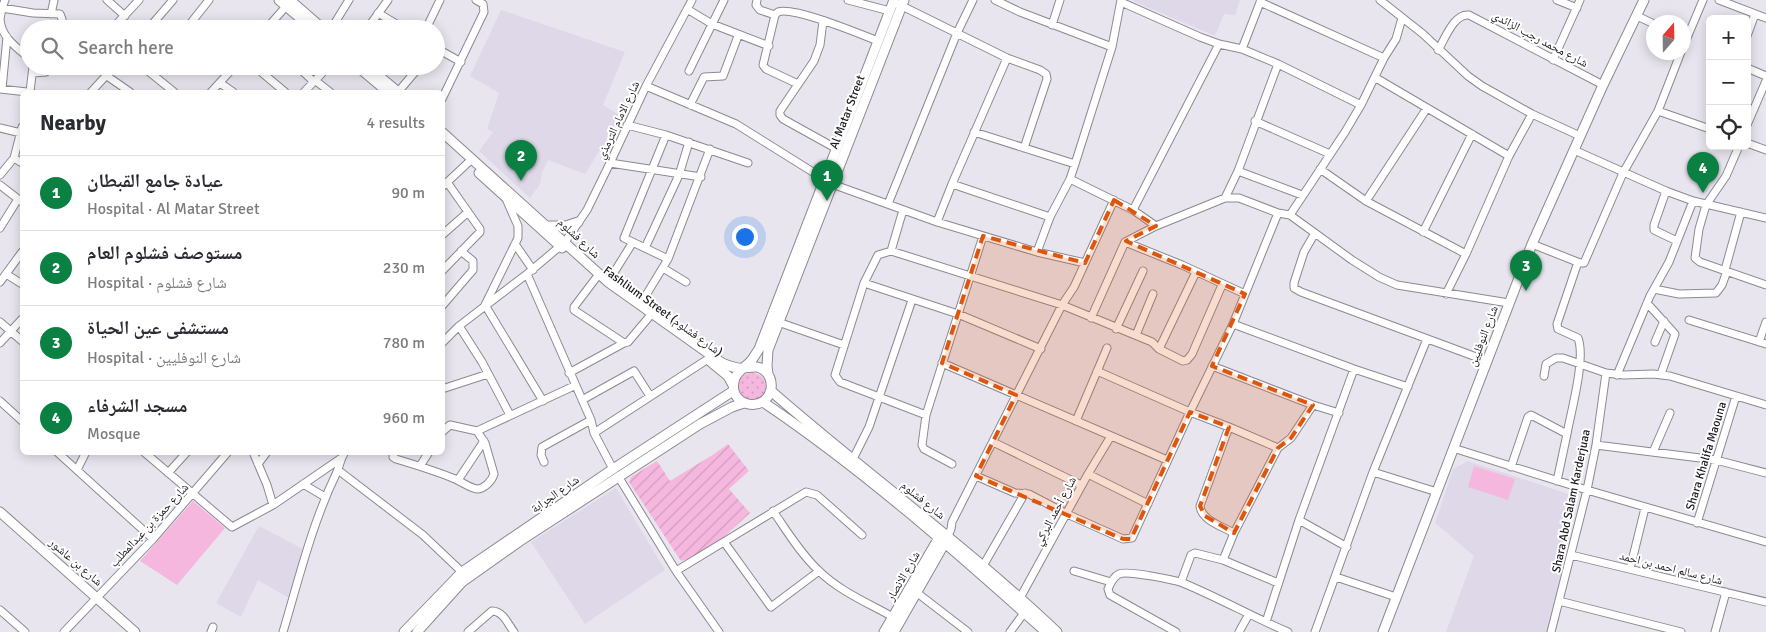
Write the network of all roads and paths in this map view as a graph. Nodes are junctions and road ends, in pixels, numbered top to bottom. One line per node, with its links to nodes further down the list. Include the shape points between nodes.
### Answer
1 (5, 0): 28 (street)
2 (54, 0): 32 (street)
3 (107, 0): 34 (street)
4 (139, 0): 34 (street)
5 (173, 0): 42 (street)
6 (209, 0): 43 (street)
7 (349, 0): 47 (street)
8 (388, 0): 31 (street)
9 (440, 0): 50 (street)
10 (476, 0): 73 (street, via 483,4 484,12)
11 (692, 0): 30 (street, شارع الامام الترمذي)
12 (724, 0): 53 (street)
13 (757, 0): 35 (street, via 758,9)
14 (850, 0): 27 (street)
15 (973, 0): 58 (street)
16 (996, 0): 54 (street)
17 (1060, 0): 54 (street)
18 (1380, 0): 37 (street)
19 (1557, 0): 29 (street)
20 (1580, 0): 29 (street)
21 (1644, 0): 36 (main road, شارع النوفليين)
22 (1703, 0): 56 (street)
23 (1719, 0): 33 (street)
24 (287, 1): 44 (street); 45 (main road); 46 (main road)
25 (1121, 1): 62 (street); 64 (street)
26 (1260, 1): 65 (street); 70 (street)
27 (896, 4): 58 (street); 61 (main road); 152 (main road, Al Matar Street)
28 (2, 8): 32 (street); 39 (street)
29 (1577, 8): 71 (street)
30 (687, 9): 53 (street); 94 (street, شارع الامام الترمذي)
31 (378, 13): 48 (street); 49 (street)
32 (51, 14): 40 (street, via 60,14)
33 (1755, 14): 38 (street); 55 (street)
34 (125, 16): 41 (street)
35 (775, 16): 51 (street, via 783,10); 63 (street)
36 (1637, 16): 52 (street); 93 (main road, شارع النوفليين)
37 (1402, 18): 67 (street); 70 (street, via 1396,39)
38 (1766, 18)
39 (0, 19): 57 (street)
40 (62, 20)
41 (121, 20)
42 (156, 20)
43 (193, 20)
44 (273, 20)
45 (305, 20)
46 (311, 20)
47 (337, 20)
48 (373, 20)
49 (389, 20)
50 (430, 20)
51 (823, 20): 61 (street); 92 (street, via 814,61)
52 (1646, 20)
53 (712, 24): 59 (street); 76 (street)
54 (1052, 25): 64 (street)
55 (1751, 25)
56 (1691, 26)
57 (0, 29): 60 (street)
58 (957, 33): 69 (street); 164 (street)
59 (738, 36): 63 (street); 110 (street, via 723,76 704,77)
60 (7, 38): 66 (street); 95 (street)
61 (878, 41): 132 (main road)
62 (1219, 44): 65 (street); 167 (street)
63 (769, 46): 92 (street, via 764,67)
64 (1112, 47): 143 (street)
65 (1242, 49): 74 (street)
66 (20, 50)
67 (1438, 50): 71 (street, شارع محمد رجب الزائدي, via 1457,19 1466,14); 114 (street, via 1482,86)
68 (445, 53): 73 (street)
69 (1007, 58): 121 (street); 130 (street, via 1040,70 1047,76)
70 (1384, 58): 88 (street)
71 (1553, 60): 93 (street, شارع محمد رجب الزائدي)
72 (1678, 60): 113 (street)
73 (460, 62): 109 (street)
74 (1278, 64): 111 (street); 116 (street)
75 (1751, 70): 87 (street)
76 (689, 71)
77 (32, 75): 96 (street)
78 (153, 75): 99 (street)
79 (226, 75): 91 (street)
80 (265, 75): 102 (street)
81 (307, 75): 90 (street)
82 (321, 75): 90 (street)
83 (368, 75): 105 (main road)
84 (380, 75): 106 (main road)
85 (412, 75): 107 (street)
86 (107, 76): 97 (street); 98 (street)
87 (1766, 76)
88 (1376, 78): 111 (street); 112 (street)
89 (1766, 81): 115 (street)
90 (315, 82): 103 (street); 104 (street)
91 (220, 83): 100 (street); 101 (street)
92 (798, 84): 132 (street, via 780,116)
93 (1603, 85): 125 (main road, شارع النوفليين)
94 (646, 86): 110 (street); 117 (street, شارع الامام الترمذي)
95 (1, 89): 108 (street)
96 (28, 90)
97 (93, 90)
98 (127, 90)
99 (172, 90)
100 (213, 90)
101 (230, 90)
102 (283, 90)
103 (306, 90)
104 (327, 90)
105 (386, 90)
106 (396, 90)
107 (400, 90)
108 (20, 91)
109 (445, 93)
110 (690, 105): 152 (street, via 736,124)
111 (1361, 105): 136 (street)
112 (1427, 108): 122 (street); 162 (street)
113 (1658, 111): 118 (street); 147 (street)
114 (1532, 114): 125 (street); 137 (street)
115 (1751, 116)
116 (1255, 121): 136 (street); 146 (street)
117 (627, 125): 124 (street); 141 (street, شارع الامام الترمذي)
118 (1706, 127)
119 (0, 128): 120 (street)
120 (20, 130)
121 (974, 132): 130 (street); 153 (street)
122 (1472, 134): 137 (street); 180 (street)
123 (445, 135): 139 (main road, شارع فشلوم)
124 (666, 135): 128 (street); 145 (street)
125 (1580, 136): 133 (main road, شارع النوفليين)
126 (20, 137): 138 (street)
127 (445, 142): 139 (main road, شارع فشلوم)
128 (689, 142): 131 (street); 149 (street)
129 (1751, 144): 135 (street)
130 (1024, 148): 143 (street)
131 (710, 149): 142 (street); 150 (street)
132 (837, 149): 152 (main road)
133 (1574, 150): 147 (street); 187 (main road, شارع النوفليين)
134 (1737, 150): 165 (street, via 1726,176)
135 (1766, 150)
136 (1330, 154): 144 (street)
137 (1509, 156): 193 (street)
138 (14, 158): 140 (street); 148 (street)
139 (470, 161): 155 (street); 157 (main road, شارع فشلوم); 177 (main road, شارع فشلوم)
140 (20, 162)
141 (610, 163): 145 (street); 174 (street, شارع الامام الترمذي)
142 (748, 163)
143 (1075, 164): 151 (street)
144 (1320, 169): 158 (street); 162 (street)
145 (651, 170): 149 (street); 184 (street, via 624,238)
146 (1238, 171): 158 (street); 159 (street)
147 (1623, 173): 156 (street); 197 (street, via 1584,263)
148 (0, 175)
149 (679, 175): 150 (street); 189 (street)
150 (701, 177): 195 (street)
151 (1070, 179): 161 (street); 172 (street)
152 (829, 181): 164 (street); 232 (main road, Al Matar Street); 256 (main road, via 759,349)
153 (952, 184): 172 (street); 175 (street)
154 (0, 185): 160 (street)
155 (445, 185): 168 (street)
156 (1666, 191): 163 (street); 183 (street, via 1654,230)
157 (502, 194): 186 (street, via 518,226); 188 (main road, شارع فشلوم)
158 (1302, 196): 171 (street)
159 (1225, 198): 170 (street, via 1245,200); 178 (street)
160 (20, 200): 176 (street)
161 (1114, 200): 167 (street); 198 (street)
162 (1366, 201): 180 (street)
163 (1693, 201): 165 (street); 183 (street)
164 (888, 204): 166 (street)
165 (1706, 205): 169 (street); 202 (street, via 1695,258)
166 (903, 210): 175 (street); 191 (street)
167 (1133, 210): 178 (street)
168 (467, 212): 179 (street); 190 (street, via 480,232)
169 (1741, 212): 173 (street); 202 (street)
170 (1278, 213): 171 (street); 217 (street)
171 (1290, 215): 181 (street)
172 (1050, 217): 192 (street)
173 (1766, 218)
174 (578, 222): 177 (main road); 188 (street, شارع الامام الترمذي)
175 (937, 222): 182 (street)
176 (1, 224)
177 (548, 226): 188 (main road, شارع فشلوم)
178 (1156, 226): 185 (street)
179 (445, 231)
180 (1423, 232): 193 (street)
181 (1315, 233): 218 (street, via 1389,282); 240 (street, via 1304,252 1294,288)
182 (983, 236): 192 (street); 206 (street)
183 (1677, 241): 215 (street)
184 (633, 242): 189 (street); 209 (street)
185 (1124, 242): 204 (street); 228 (street)
186 (515, 244): 203 (street); 224 (street)
187 (1532, 244): 197 (street); 221 (main road, شارع النوفليين)
188 (563, 245): 196 (main road, شارع فشلوم); 203 (street, شارع الامام الترمذي); 209 (main road, شارع فشلوم)
189 (645, 248): 195 (street)
190 (461, 251): 199 (street); 220 (street, via 473,261 474,270)
191 (891, 251): 206 (street); 212 (street, via 878,255)
192 (1037, 252): 198 (street)
193 (1466, 254): 218 (street)
194 (20, 255): 205 (street)
195 (668, 259): 200 (street)
196 (574, 260): 207 (main road, Fashlium Street (شارع فشلوم))
197 (1578, 262): 254 (street, via 1557,327 1578,338)
198 (1085, 263): 225 (street)
199 (445, 267)
200 (663, 268): 210 (street); 223 (street)
201 (1143, 271): 237 (street)
202 (1726, 271): 214 (street); 215 (street, via 1716,293 1690,295)
203 (530, 272): 224 (street, شارع الامام الترمذي); 261 (street)
204 (1196, 272): 213 (street); 250 (street)
205 (6, 274): 208 (street); 211 (street)
206 (971, 276): 225 (street); 226 (street)
207 (596, 278): 227 (main road, Fashlium Street (شارع فشلوم)); 245 (street, via 573,309)
208 (0, 282)
209 (608, 282): 223 (main road, شارع فشلوم)
210 (686, 282)
211 (20, 283)
212 (867, 284): 219 (street); 247 (street, via 860,294)
213 (1222, 285): 217 (street); 250 (street, via 1187,360 1182,361)
214 (1766, 285)
215 (1654, 290): 222 (street)
216 (1153, 294): 239 (street)
217 (1245, 294): 235 (street)
218 (1446, 294): 221 (street)
219 (912, 300): 226 (street); 274 (street)
220 (445, 303)
221 (1509, 303): 252 (main road, شارع النوفليين)
222 (1647, 303): 229 (street); 264 (street)
223 (640, 304): 251 (main road, شارع فشلوم)
224 (485, 305): 236 (street, شارع الامام الترمذي); 277 (street)
225 (1062, 305): 228 (street); 249 (street)
226 (958, 314): 249 (street); 253 (street)
227 (649, 317): 245 (street); 251 (main road, Fashlium Street (شارع فشلوم))
228 (1091, 318): 237 (street)
229 (1664, 320): 243 (street); 263 (street, via 1675,334)
230 (1689, 320): 246 (street)
231 (0, 322): 238 (street)
232 (778, 322): 247 (street); 262 (main road, Al Matar Street, via 768,350)
233 (1766, 322): 246 (street)
234 (20, 323): 238 (street)
235 (1233, 324): 255 (street); 257 (street)
236 (459, 326): 242 (street, شارع الامام الترمذي); 260 (street)
237 (1116, 329): 239 (street)
238 (11, 331): 241 (street); 244 (street)
239 (1136, 336): 250 (street, via 1152,342)
240 (1427, 338): 252 (street); 267 (street)
241 (20, 339)
242 (445, 340)
243 (1655, 342)
244 (0, 343)
245 (624, 343): 261 (street)
246 (1763, 343)
247 (844, 345): 274 (street, via 835,371 836,378)
248 (1107, 348): 258 (street)
249 (1041, 349): 271 (street)
250 (1159, 349)
251 (707, 356): 256 (main road, via 730,367); 269 (main road, Fashlium Street (شارع فشلوم), via 728,376); 272 (street)
252 (1487, 361): 300 (main road, شارع النوفليين)
253 (942, 363): 271 (street); 286 (street)
254 (1580, 364): 259 (street); 265 (street, via 1556,358 1546,364); 294 (street)
255 (1212, 366): 280 (street); 282 (street)
256 (744, 368): 262 (main road, via 754,366); 269 (main road, via 736,375)
257 (1354, 369): 267 (street); 283 (street)
258 (1097, 371): 282 (street); 289 (street)
259 (1606, 373): 264 (street); 298 (street, Shara Abd Salam Karderjuaa)
260 (488, 374): 268 (street); 285 (street)
261 (569, 374): 266 (street)
262 (768, 374): 270 (main road)
263 (1661, 374): 264 (street); 273 (street)
264 (1618, 375)
265 (1544, 376)
266 (574, 386): 275 (street); 277 (street)
267 (1408, 387): 324 (street)
268 (445, 388)
269 (733, 388): 279 (main road); 323 (main road, شارع الجرابة)
270 (771, 391): 278 (main road); 313 (main road, شارع فشلوم)
271 (1016, 394): 289 (street); 297 (street)
272 (650, 396): 275 (street, via 634,371); 293 (street)
273 (1736, 396): 281 (street); 315 (street, Shara Khalifa Maouna)
274 (879, 398): 286 (street); 313 (street)
275 (582, 400): 288 (street)
276 (0, 401): 287 (street)
277 (543, 401): 285 (street)
278 (763, 402): 279 (main road); 349 (main road, شارع فشلوم, via 832,450)
279 (744, 403): 323 (main road, شارع الجرابة)
280 (1313, 405): 283 (street); 299 (street, via 1291,438)
281 (1766, 405)
282 (1190, 412): 290 (street); 314 (street)
283 (1339, 412): 345 (street)
284 (1670, 413): 301 (street)
285 (510, 415): 292 (street)
286 (926, 416): 318 (street, via 924,449)
287 (20, 419)
288 (591, 420): 293 (street); 316 (street, via 542,446)
289 (1076, 420): 295 (street)
290 (1230, 427): 299 (street); 347 (street, via 1200,510)
291 (445, 429): 292 (street, via 454,425)
292 (477, 431): 296 (street)
293 (594, 433): 323 (street)
294 (1567, 434): 320 (street, via 1529,416); 330 (street)
295 (1111, 436): 314 (street); 327 (street, شارع أحمد البركي)
296 (484, 442): 329 (street); 329 (street, via 492,479 476,489)
297 (993, 442): 328 (street); 332 (street)
298 (1596, 445): 301 (street); 333 (street, Shara Abd Salam Karderjuaa)
299 (1278, 448): 347 (street)
300 (1453, 448): 320 (street); 334 (main road, شارع النوفليين)
301 (1653, 452): 315 (street)
302 (60, 455): 321 (street)
303 (84, 455): 321 (street)
304 (147, 455): 325 (street)
305 (184, 455): 325 (street)
306 (226, 455): 336 (street, شارع حمزة بن عبدالمطلب)
307 (254, 455): 317 (street)
308 (266, 455): 317 (street)
309 (343, 455): 312 (street)
310 (392, 455): 319 (street)
311 (426, 455): 319 (street)
312 (340, 459): 322 (street); 331 (street)
313 (853, 459): 349 (main road, شارع فشلوم)
314 (1167, 460): 338 (street)
315 (1716, 460): 326 (street); 346 (street, Shara Khalifa Maouna)
316 (544, 462)
317 (258, 464): 339 (street)
318 (952, 464)
319 (420, 466): 329 (street)
320 (1511, 467): 330 (street)
321 (77, 470): 350 (street)
322 (338, 470): 337 (street); 361 (street, via 423,535)
323 (616, 472): 343 (main road, شارع الجرابة); 358 (street)
324 (1373, 472): 334 (street); 353 (street)
325 (168, 473): 336 (street)
326 (1766, 473)
327 (1088, 474): 332 (street, شارع أحمد البركي); 338 (street)
328 (976, 476): 335 (street, via 1015,493); 349 (street, via 951,530)
329 (458, 480)
330 (1557, 481): 333 (street)
331 (303, 484): 337 (street); 339 (street)
332 (1081, 485): 344 (street, شارع أحمد البركي)
333 (1587, 490): 340 (street); 354 (street, Shara Abd Salam Karderjuaa)
334 (1437, 492): 369 (main road, شارع النوفليين)
335 (1025, 493): 344 (street); 356 (street)
336 (193, 494): 339 (street, via 232,527); 350 (street, شارع حمزة بن عبدالمطلب)
337 (325, 497): 382 (street)
338 (1148, 504): 344 (street, via 1133,537 1128,540)
339 (272, 505)
340 (1645, 508): 346 (street); 357 (street)
341 (773, 511): 348 (street, via 811,492); 351 (street); 359 (street)
342 (0, 512): 368 (main road, شارع بن عاشور)
343 (558, 512): 361 (main road, شارع الجرابة); 384 (main road, شارع الجرابة, via 462,582)
344 (1067, 514): 370 (street, شارع أحمد البركي)
345 (1299, 520): 353 (street); 365 (street)
346 (1697, 523): 352 (street)
347 (1234, 533): 355 (street)
348 (862, 535)
349 (944, 537): 356 (main road, شارع فشلوم); 366 (main road, شارع الانصار); 374 (main road, شارع فشلوم); 376 (main road, شارع الانصار)
350 (153, 538): 368 (street, شارع حمزة بن عبدالمطلب)
351 (724, 542): 358 (street); 359 (street, via 770,607)
352 (1766, 542)
353 (1346, 547): 362 (street)
354 (1571, 555): 357 (street, شارع سالم احمد بن احمد); 371 (street, Shara Abd Salam Karderjuaa)
355 (1223, 560): 364 (street, via 1192,554); 365 (street)
356 (983, 566): 370 (main road, شارع فشلوم)
357 (1630, 569): 367 (street, شارع سالم احمد بن احمد)
358 (676, 571): 387 (street)
359 (819, 571): 376 (street, via 865,603)
360 (1074, 571): 363 (street)
361 (462, 572): 383 (main road, شارع الجرابة)
362 (1336, 577): 369 (street); 397 (street)
363 (1111, 582): 364 (street, via 1123,573); 394 (street, via 1110,595)
364 (1181, 582): 375 (street)
365 (1278, 583): 377 (street)
366 (916, 592): 389 (main road, شارع الانصار); 390 (street)
367 (1726, 592): 372 (street, شارع سالم احمد بن احمد); 401 (street)
368 (98, 597): 380 (street, شارع حمزة بن عبدالمطلب); 381 (main road, شارع بن عاشور)
369 (1396, 597): 398 (main road, شارع النوفليين)
370 (1020, 598): 393 (main road, شارع فشلوم)
371 (1559, 601): 378 (street); 399 (street, Shara Abd Salam Karderjuaa)
372 (1766, 602)
373 (0, 610): 379 (street)
374 (1024, 613): 391 (street); 392 (main road, شارع فشلوم)
375 (1249, 614): 377 (street); 395 (street)
376 (893, 616): 388 (main road, شارع الانصار)
377 (1266, 622): 396 (street)
378 (1663, 630): 400 (street)
379 (25, 632)
380 (64, 632)
381 (135, 632)
382 (283, 632)
383 (404, 632)
384 (417, 632)
385 (468, 632): 386 (street, via 492,611 502,615)
386 (514, 632)
387 (719, 632)
388 (884, 632)
389 (894, 632)
390 (968, 632)
391 (1010, 632)
392 (1046, 632)
393 (1057, 632)
394 (1176, 632)
395 (1239, 632)
396 (1288, 632)
397 (1316, 632)
398 (1383, 632)
399 (1551, 632)
400 (1680, 632)
401 (1715, 632)

